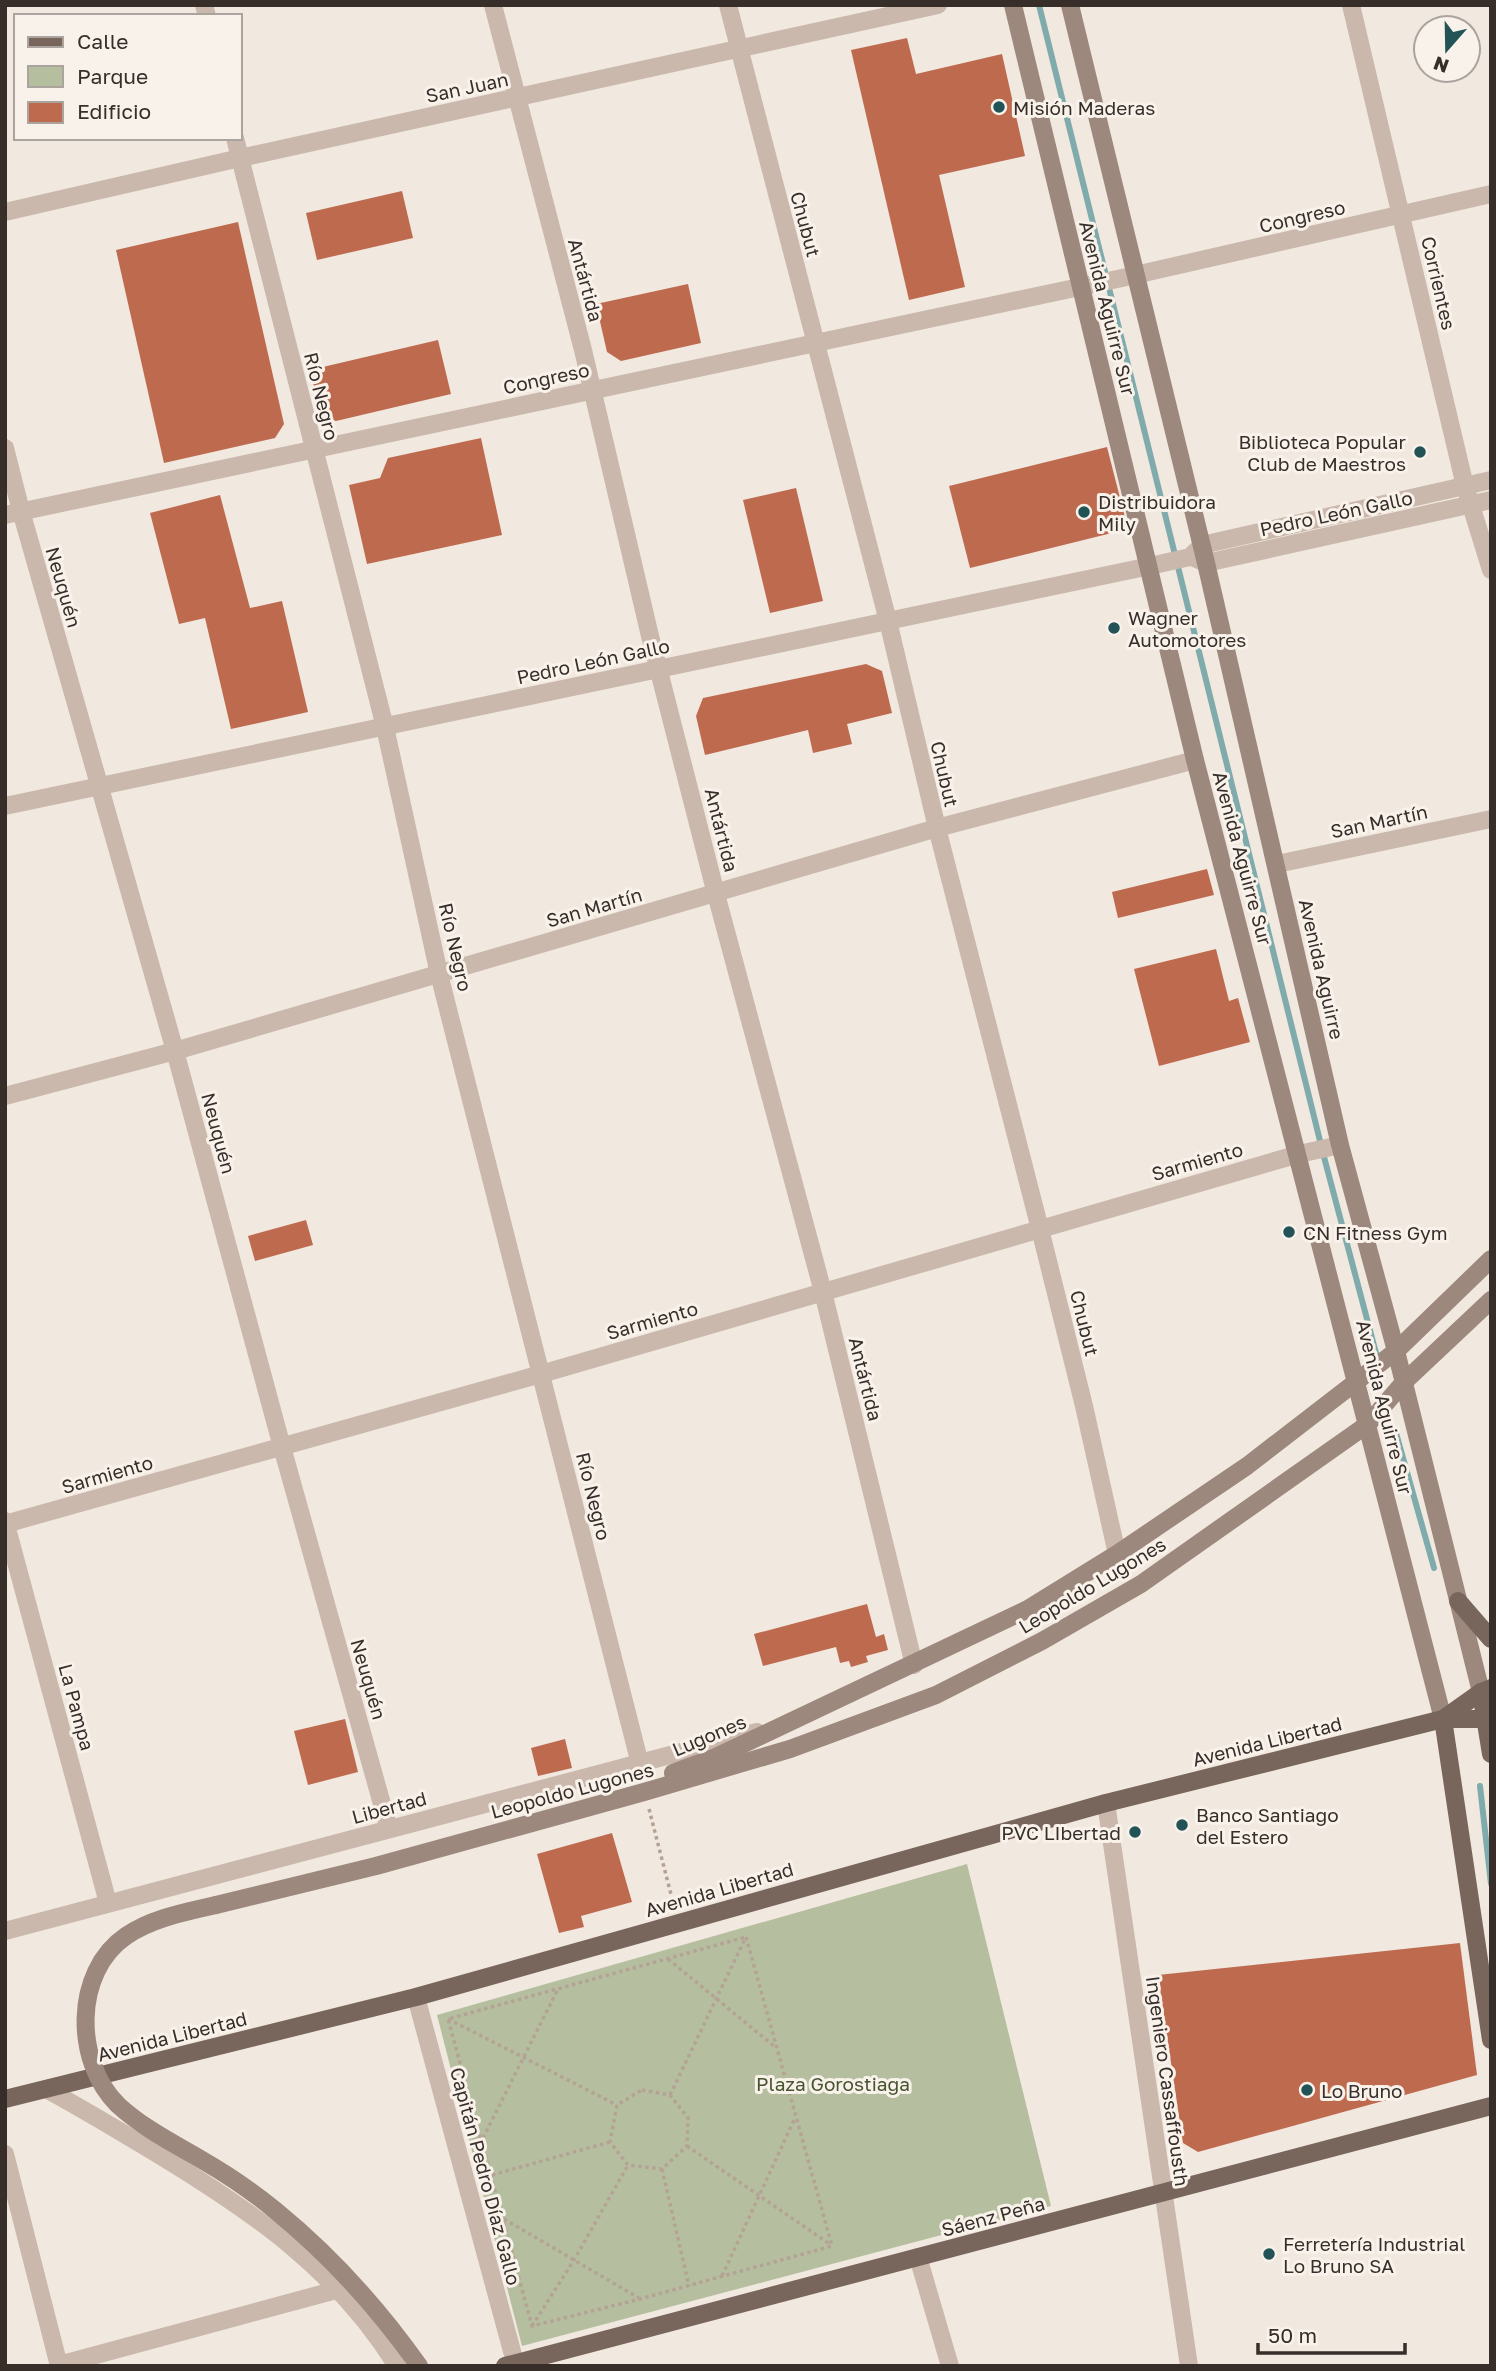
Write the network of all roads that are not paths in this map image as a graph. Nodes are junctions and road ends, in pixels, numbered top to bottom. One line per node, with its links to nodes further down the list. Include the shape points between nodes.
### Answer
1 (494, 5): 8 (street, Antártida)
2 (728, 5): 7 (street, Chubut)
3 (938, 5): 7 (street, San Juan)
4 (1013, 5): 15 (main road, Avenida Aguirre Sur)
5 (1070, 5): 14 (main road, Avenida Aguirre Sur)
6 (1351, 5): 13 (street, Corrientes)
7 (738, 48): 8 (street, San Juan); 16 (street, Chubut)
8 (516, 98): 10 (street, San Juan); 17 (street, Antártida)
9 (236, 140): 10 (street, Río Negro)
10 (240, 158): 12 (street, San Juan); 19 (street, Río Negro)
11 (1491, 194): 13 (street, Congreso)
12 (5, 212)
13 (1401, 215): 14 (street, Congreso); 21 (street, Corrientes)
14 (1129, 276): 15 (street, Congreso); 25 (main road, Avenida Aguirre Sur)
15 (1088, 285): 16 (street, Congreso); 26 (main road, Avenida Aguirre Sur)
16 (815, 342): 17 (street, Congreso); 28 (street, Chubut)
17 (593, 389): 19 (street, Congreso); 29 (street, Antártida)
18 (5, 448): 24 (street, Neuquén)
19 (314, 450): 24 (street, Congreso); 30 (street, Río Negro)
20 (1491, 480): 21 (street, Pedro León Gallo)
21 (1465, 486): 23 (street, Corrientes); 25 (street, Pedro León Gallo)
22 (1491, 500): 23 (street, Pedro León Gallo)
23 (1471, 504): 25 (street, Pedro León Gallo); 27 (street, Corrientes)
24 (13, 513): 32 (street, Neuquén)
25 (1200, 555): 26 (street, Pedro León Gallo); 36 (main road, Avenida Aguirre)
26 (1154, 565): 28 (street, Pedro León Gallo); 31 (main road, Avenida Aguirre Sur)
27 (1491, 570)
28 (888, 621): 29 (street, Pedro León Gallo); 35 (street, Chubut)
29 (659, 669): 30 (street, Pedro León Gallo); 37 (street, Antártida)
30 (385, 727): 32 (street, Pedro León Gallo); 38 (street, Río Negro)
31 (1195, 760): 35 (street, San Martín); 42 (main road, Avenida Aguirre Sur)
32 (98, 786): 33 (street, Pedro León Gallo); 39 (street, Neuquén)
33 (5, 807)
34 (1491, 819): 36 (street, San Martín)
35 (937, 828): 37 (street, San Martín); 43 (street, Chubut)
36 (1277, 863): 41 (main road, Avenida Aguirre)
37 (716, 894): 38 (street, San Martín); 45 (street, Antártida)
38 (439, 974): 39 (street, San Martín); 48 (street, Río Negro)
39 (175, 1051): 40 (street, San Martín); 52 (street, Neuquén)
40 (5, 1096)
41 (1335, 1146): 42 (street, Sarmiento); 47 (main road, Avenida Aguirre)
42 (1304, 1152): 43 (street, Sarmiento); 49 (main road, Avenida Aguirre Sur)
43 (1040, 1229): 45 (street, Sarmiento); 54 (street, Chubut)
44 (1491, 1259): 47 (main road, Leopoldo Lugones)
45 (823, 1292): 48 (street, Sarmiento); 57 (street, Antártida)
46 (1491, 1300): 50 (main road, Leopoldo Lugones)
47 (1396, 1352): 49 (main road, Leopoldo Lugones); 50 (main road, Avenida Aguirre)
48 (541, 1374): 52 (street, Sarmiento); 63 (street, Río Negro)
49 (1357, 1382): 51 (main road, Avenida Aguirre Sur); 54 (main road, Leopoldo Lugones, via 1247,1466)
50 (1404, 1382): 51 (main road, Leopoldo Lugones); 55 (main road, Avenida Aguirre Sur)
51 (1368, 1424): 59 (main road, Avenida Aguirre Sur); 65 (main road, Leopoldo Lugones, via 1141,1584 936,1695 790,1749)
52 (282, 1447): 53 (street, Sarmiento); 66 (street, Neuquén)
53 (6, 1523): 67 (street, La Pampa)
54 (1117, 1554): 57 (main road, Leopoldo Lugones, via 1028,1609)
55 (1458, 1601): 56 (main road); 58 (main road, Avenida Aguirre Sur)
56 (1491, 1639)
57 (914, 1665): 61 (main road, Leopoldo Lugones)
58 (1486, 1690): 59 (main road, Avenida Libertad); 60 (main road)
59 (1443, 1719): 60 (main road, Avenida Libertad); 64 (main road, Avenida Libertad); 70 (main road)
60 (1489, 1719): 62 (main road)
61 (784, 1725): 63 (street, Libertad); 65 (main road, Lugones, via 716,1757)
62 (1491, 1754)
63 (640, 1764): 66 (street, Libertad)
64 (1105, 1803): 69 (main road, Avenida Libertad); 75 (street, Ingeniero Cassaffousth)
65 (572, 1812): 81 (main road, Leopoldo Lugones, bridge, via 166,1917 126,1936 93,1977 87,2001 88,2047 96,2073 117,2104 158,2135 257,2195 300,2231 348,2277)
66 (389, 1829): 67 (street, Libertad)
67 (108, 1903): 68 (street, Libertad)
68 (5, 1931)
69 (416, 1997): 71 (main road, Avenida Libertad); 79 (street, Capitán Pedro Díaz Gallo)
70 (1491, 2040)
71 (46, 2089): 72 (main road, Avenida Libertad); 77 (street, via 218,2190 288,2242)
72 (5, 2099)
73 (1491, 2106): 75 (main road, Sáenz Peña)
74 (5, 2154): 78 (street)
75 (1164, 2193): 76 (main road, Sáenz Peña); 83 (street, Ingeniero Cassaffousth)
76 (918, 2257): 79 (main road, Sáenz Peña); 82 (street)
77 (340, 2289): 78 (street); 80 (street)
78 (59, 2365)
79 (512, 2365)
80 (397, 2366)
81 (419, 2366)
82 (950, 2366)
83 (1189, 2366)

